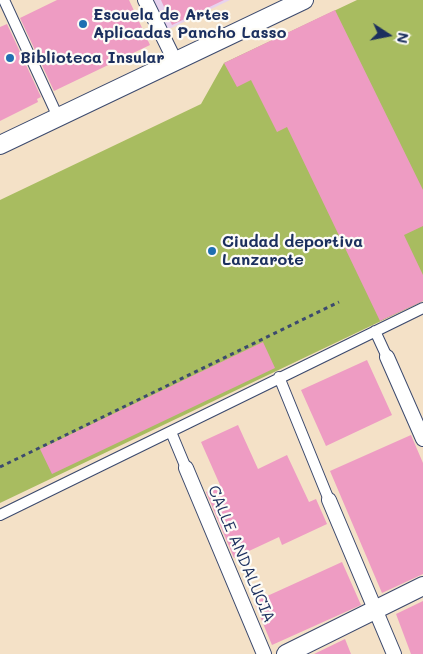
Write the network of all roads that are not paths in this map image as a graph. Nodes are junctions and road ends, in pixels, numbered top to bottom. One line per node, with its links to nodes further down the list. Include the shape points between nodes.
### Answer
1 (4, 0): 5 (street)
2 (145, 0): 4 (street)
3 (304, 0): 4 (street)
4 (175, 62): 5 (street)
5 (58, 117): 6 (street)
6 (0, 145)
7 (423, 308): 8 (street)
8 (375, 331): 9 (street); 10 (street)
9 (387, 356): 12 (street)
10 (279, 377): 11 (street); 14 (street)
11 (171, 432): 13 (street); 15 (street)
12 (423, 439)
13 (186, 468): 18 (street, CALLE ANDALUCIA)
14 (329, 500): 17 (street)
15 (0, 516)
16 (423, 586): 17 (street)
17 (375, 609): 19 (street); 20 (street)
18 (264, 654)
19 (286, 654)
20 (394, 654)

